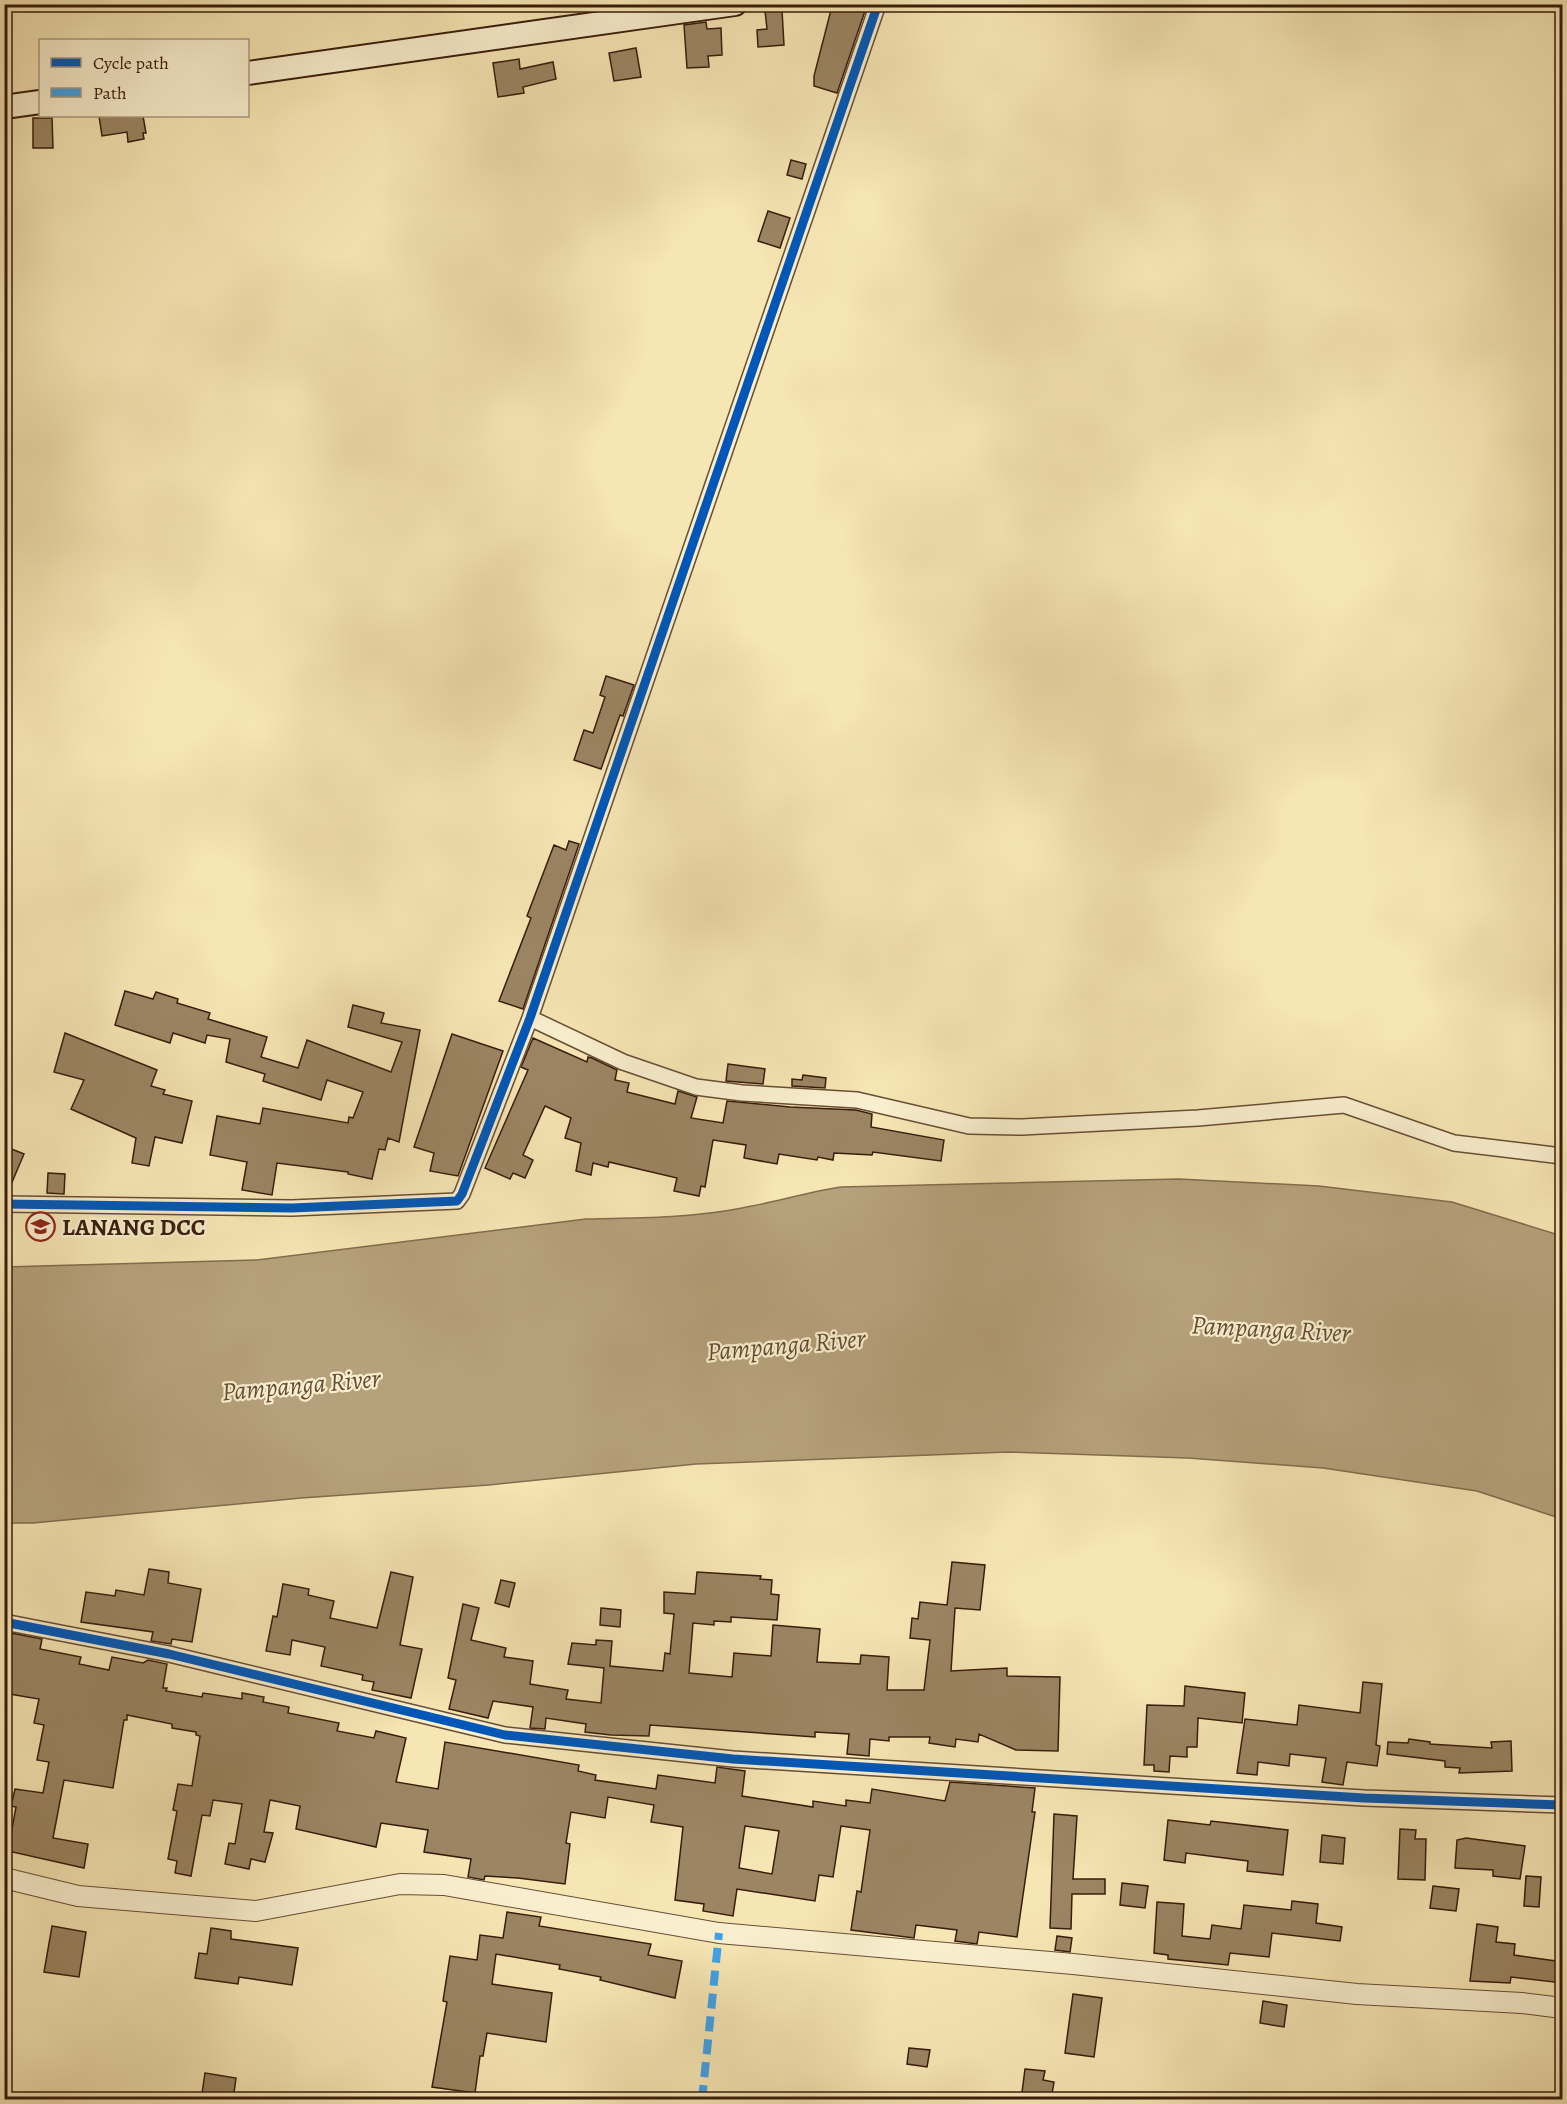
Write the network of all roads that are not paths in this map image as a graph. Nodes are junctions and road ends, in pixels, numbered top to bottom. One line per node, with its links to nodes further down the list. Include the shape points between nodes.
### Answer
1 (735, 4): 3 (main road)
2 (878, 4): 6 (street)
3 (249, 73)
4 (39, 102): 5 (main road)
5 (4, 107)
6 (530, 1018): 7 (street, via 648,1072 696,1087 857,1100 969,1126 1198,1118 1344,1105 1454,1143); 8 (street, via 457,1201 292,1208)
7 (1563, 1156)
8 (4, 1204)
9 (4, 1622): 10 (street, via 170,1654 505,1736 733,1759 1364,1798)
10 (1563, 1805)
11 (4, 1878): 12 (street, via 78,1896 255,1911 400,1884 444,1885 719,1933 1357,1994 1522,2002)
12 (1563, 2008)

